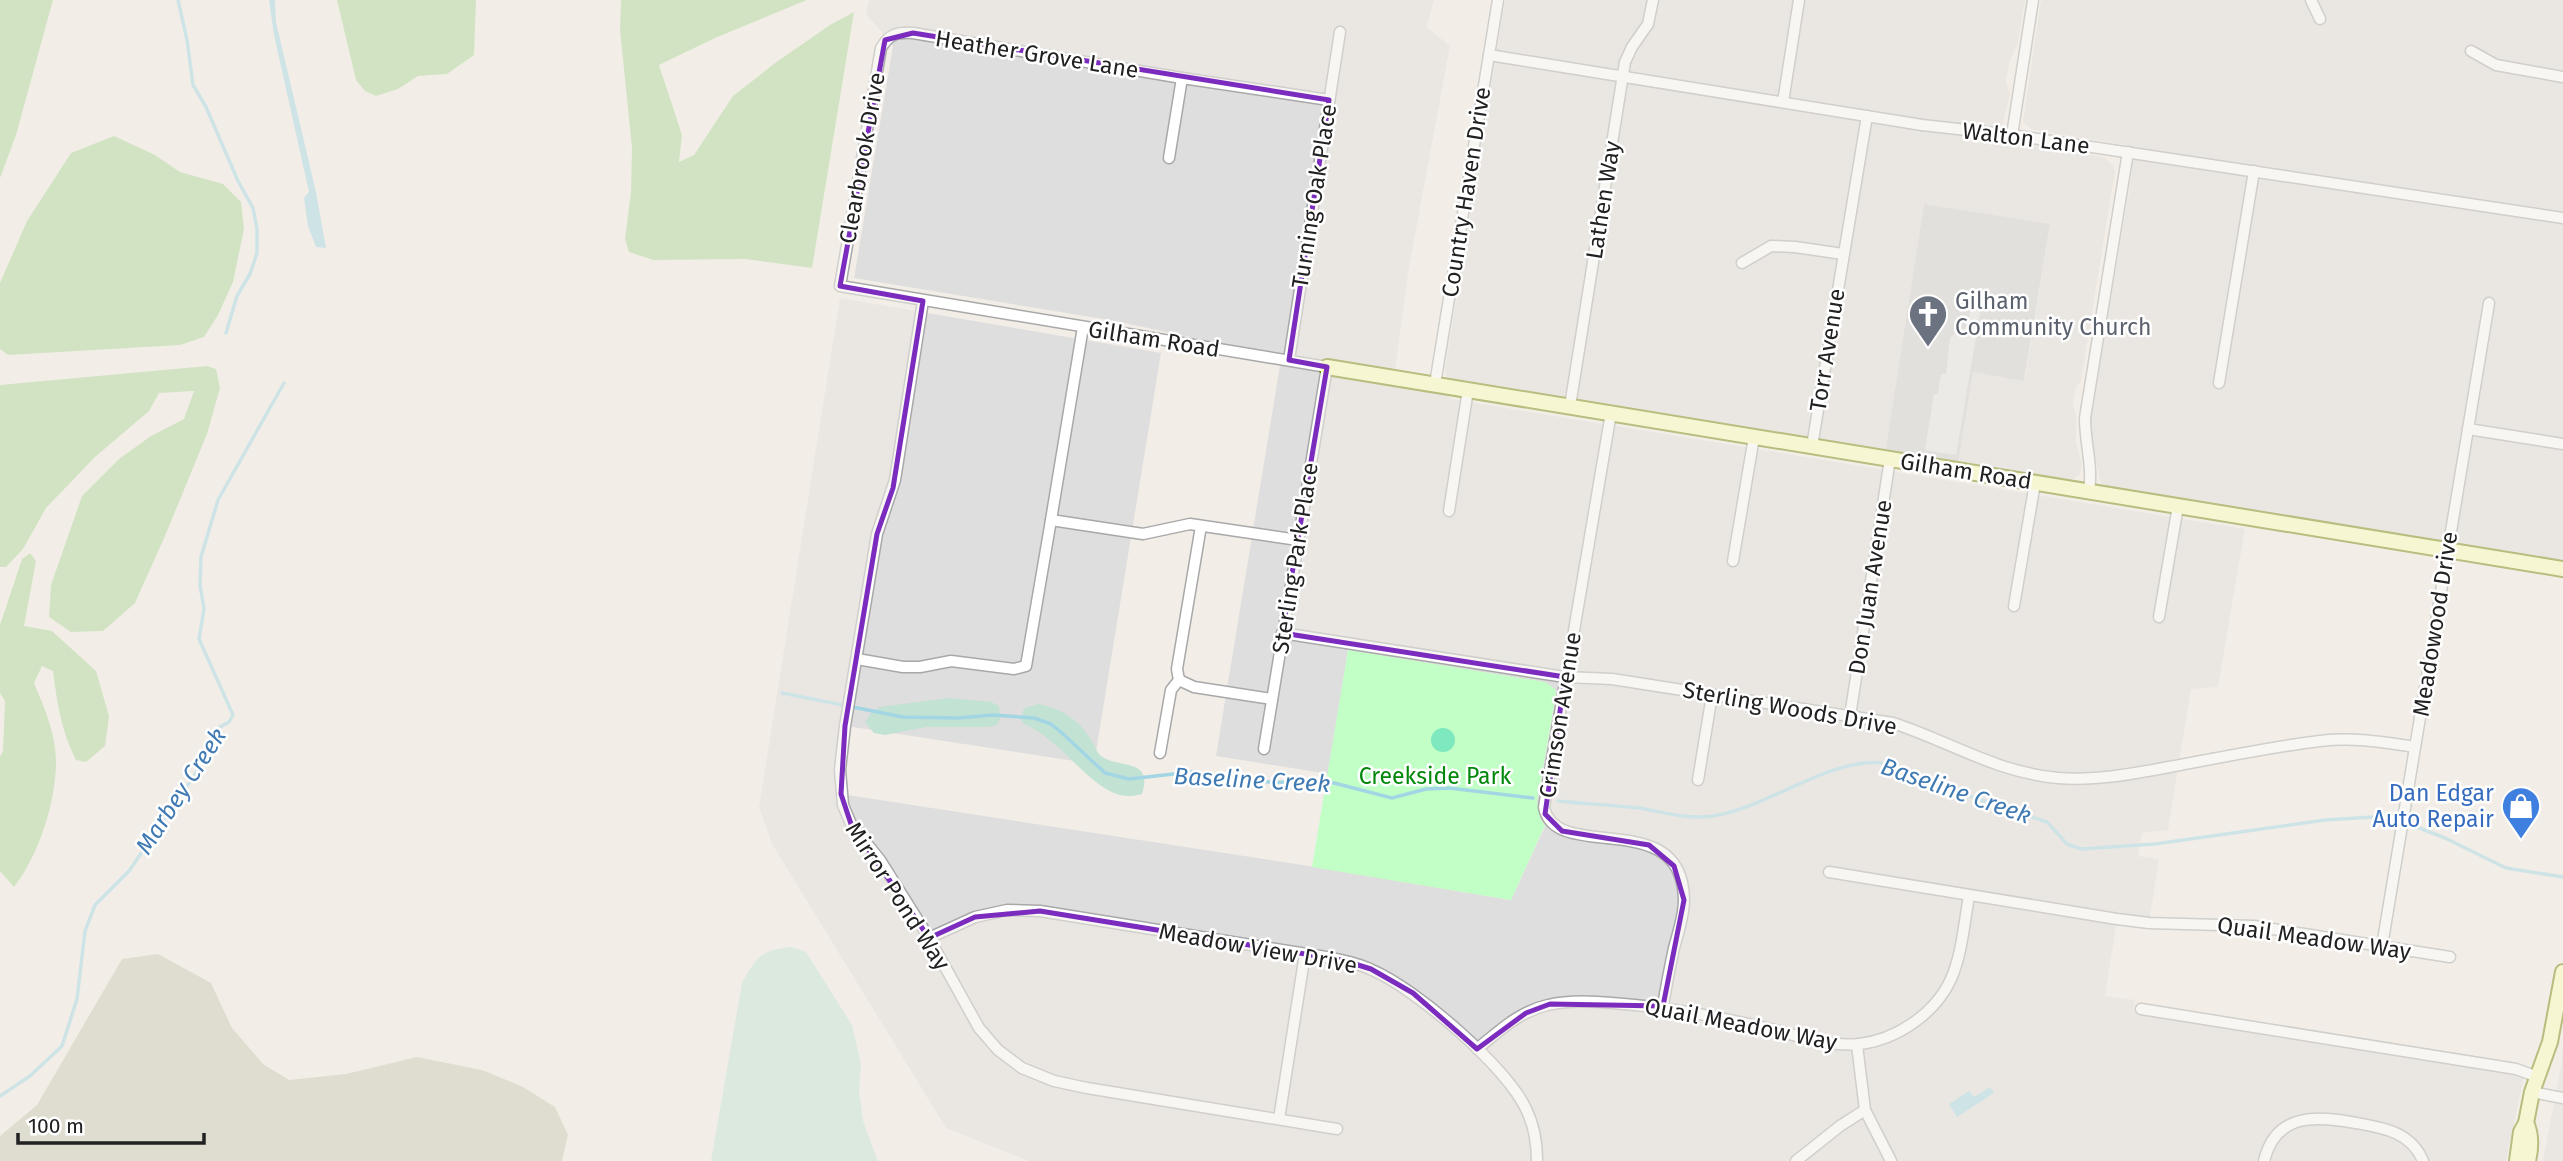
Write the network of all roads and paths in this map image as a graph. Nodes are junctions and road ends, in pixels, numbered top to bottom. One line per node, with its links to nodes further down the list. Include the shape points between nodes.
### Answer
1 (1498, 0): 10 (street, Country Haven Drive)
2 (1653, 0): 11 (street, Lathen Way, via 1648,24 1628,54)
3 (1799, 0): 15 (street)
4 (2033, 0): 17 (street)
5 (2311, 0): 6 (street)
6 (2320, 19)
7 (1340, 32): 14 (street, Turning Oak Place)
8 (893, 34): 13 (street, Heather Grove Lane, via 913,33); 24 (street, Clearbrook Drive, via 881,48)
9 (2471, 51): 12 (street, via 2496,65)
10 (1489, 55): 11 (street, Walton Lane); 31 (street, Country Haven Drive)
11 (1622, 77): 15 (street, Walton Lane); 33 (street, Lathen Way)
12 (2563, 77)
13 (1182, 78): 14 (street, Heather Grove Lane); 19 (street)
14 (1329, 100): 28 (street, Turning Oak Place)
15 (1783, 102): 16 (street, Walton Lane)
16 (1867, 116): 17 (street, Walton Lane); 22 (street, Torr Avenue)
17 (2012, 135): 18 (street, Walton Lane)
18 (2128, 152): 20 (street, Walton Lane); 41 (street, via 2085,418)
19 (1169, 158)
20 (2254, 171): 21 (street, Walton Lane); 30 (street)
21 (2563, 218)
22 (1843, 254): 23 (street, via 1771,246); 38 (street, Torr Avenue)
23 (1742, 263)
24 (840, 286): 25 (street, Gilham Road)
25 (923, 301): 27 (street, Gilham Road); 53 (street, Mirror Pond Way, via 895,480 877,534)
26 (2489, 303): 35 (street, Meadowood Drive)
27 (1083, 327): 28 (street, Gilham Road); 44 (street)
28 (1289, 360): 29 (street, Gilham Road)
29 (1327, 367): 31 (street, Gilham Road); 46 (street, Sterling Park Place)
30 (2219, 383)
31 (1435, 384): 32 (street, Gilham Road)
32 (1468, 390): 33 (street, Gilham Road); 43 (street)
33 (1570, 406): 34 (street, Gilham Road)
34 (1611, 413): 36 (street, Gilham Road); 54 (street, Crimson Avenue)
35 (2468, 429): 37 (street); 47 (street, Meadowood Drive)
36 (1754, 437): 38 (street, Gilham Road); 48 (street)
37 (2563, 444)
38 (1812, 446): 39 (street, Gilham Road)
39 (1891, 459): 40 (street, Gilham Road); 58 (street, Don Juan Avenue)
40 (2035, 482): 41 (street, Gilham Road); 50 (street)
41 (2089, 491): 42 (street, Gilham Road)
42 (2178, 506): 47 (street, Gilham Road); 51 (street)
43 (1449, 512)
44 (1051, 520): 45 (street, via 1148,535 1185,524); 53 (street, via 1026,666 1014,669 951,661 903,667)
45 (1201, 526): 46 (street); 55 (street, via 1177,669)
46 (1298, 540): 52 (street, Sterling Park Place)
47 (2447, 550): 49 (street, Gilham Road); 59 (street, Meadowood Drive)
48 (1733, 561)
49 (2563, 569)
50 (2014, 606)
51 (2159, 617)
52 (1282, 634): 54 (street, Sterling Woods Drive); 57 (street, Sterling Park Place)
53 (857, 659): 65 (street, Mirror Pond Way, via 840,770 846,815)
54 (1565, 677): 56 (street, Sterling Woods Drive, via 1612,679); 70 (street, Crimson Avenue, via 1545,814 1562,831 1649,845 1674,866 1684,900)
55 (1179, 680): 57 (street, via 1194,687); 61 (street, via 1171,690)
56 (1712, 695): 58 (street, Sterling Woods Drive); 62 (street)
57 (1272, 699): 60 (street, Sterling Park Place)
58 (1850, 716): 59 (street, Sterling Woods Drive, via 1893,723 1975,758 2059,778 2122,776 2323,740 2362,739)
59 (2415, 747): 66 (street, Meadowood Drive)
60 (1264, 749)
61 (1160, 753)
62 (1698, 780)
63 (1829, 872): 64 (street, Quail Meadow Way)
64 (1969, 896): 66 (street, Quail Meadow Way, via 2149,923 2254,926); 72 (street, Quail Meadow Way, via 1958,957 1934,1006 1885,1039)
65 (929, 938): 67 (street, Meadow View Drive, via 975,917 1007,910); 78 (street, Mirror Pond Way, via 979,1028 1023,1068 1087,1088)
66 (2382, 946): 68 (street, Quail Meadow Way)
67 (1305, 954): 73 (street, Meadow View Drive, via 1359,965 1385,976 1424,1002); 78 (street)
68 (2450, 957)
69 (2563, 972): 74 (street, via 2550,1042)
70 (1663, 1006): 72 (street, Quail Meadow Way, via 1818,1041); 73 (street, Quail Meadow Way, via 1588,1001 1550,1004 1526,1013)
71 (2141, 1009): 74 (street, via 2516,1069)
72 (1857, 1045): 77 (street)
73 (1477, 1049): 81 (street, Meadow View Drive, via 1521,1098 1531,1120)
74 (2538, 1077): 75 (street)
75 (2532, 1092): 76 (street); 79 (street)
76 (2563, 1098)
77 (1865, 1110): 82 (street); 83 (street)
78 (1279, 1119): 80 (street, Mirror Pond Way)
79 (2526, 1123): 86 (street); 87 (street, via 2530,1130)
80 (1337, 1129)
81 (1537, 1161)
82 (1796, 1161)
83 (1891, 1161)
84 (2264, 1161): 85 (street, via 2279,1132 2309,1117 2386,1128 2410,1141)
85 (2423, 1161)
86 (2517, 1161)
87 (2528, 1161)

